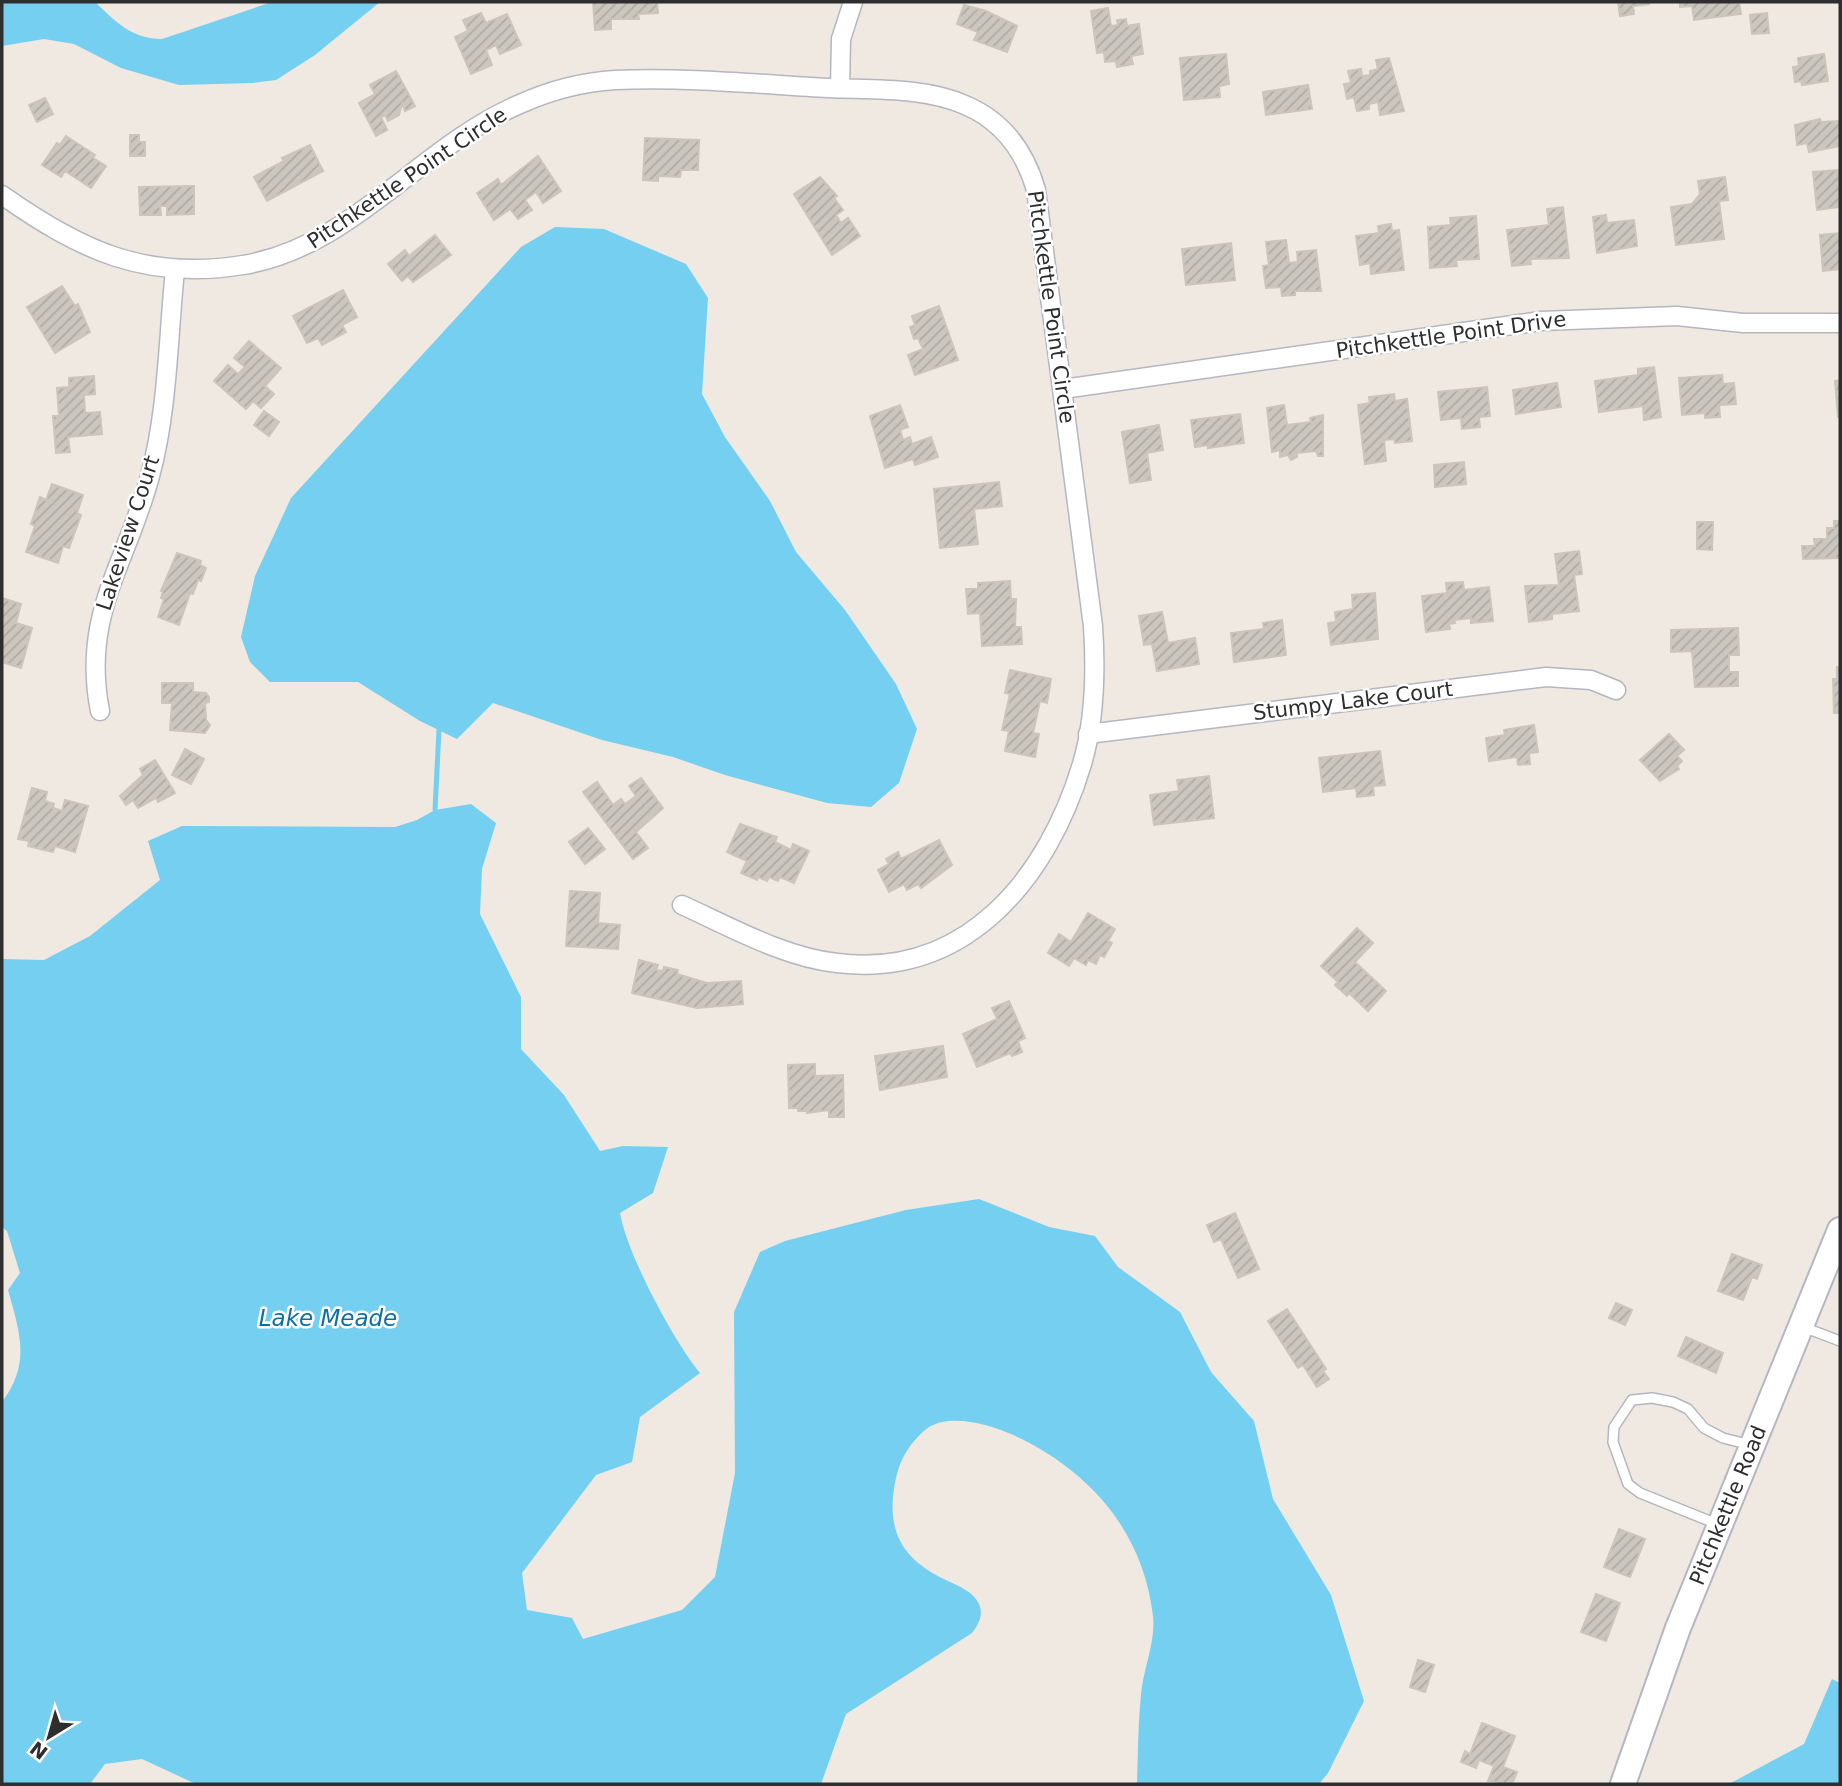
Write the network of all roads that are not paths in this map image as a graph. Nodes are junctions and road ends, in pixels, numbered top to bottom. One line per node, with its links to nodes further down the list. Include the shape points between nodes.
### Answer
1 (853, 2): 2 (street, via 841,39)
2 (840, 88): 4 (street, Pitchkettle Point Circle, via 614,80 552,92 487,121 302,248 245,265); 6 (street, Pitchkettle Point Circle, via 944,97 987,117 1019,149 1036,190)
3 (2, 195): 4 (street, Pitchkettle Point Circle, via 66,237 103,254 131,264)
4 (174, 270): 8 (street, Lakeview Court, via 159,432 150,476 112,578 94,653 93,680)
5 (1840, 323): 6 (street, Pitchkettle Point Drive, via 1742,323 1677,316 1541,321)
6 (1063, 389): 9 (street, Pitchkettle Point Circle, via 1093,626 1094,687)
7 (1616, 690): 9 (street, Stumpy Lake Court, via 1591,680 1546,677)
8 (100, 711)
9 (1088, 734): 10 (street, Pitchkettle Point Circle, via 1065,810 1026,880 987,923 944,947 890,962 838,964 788,951)
10 (682, 905)
11 (1840, 1230): 12 (main road, Pitchkettle Road)
12 (1800, 1326): 13 (lane); 14 (main road, Pitchkettle Road)
13 (1840, 1341)
14 (1751, 1445): 15 (main road, Pitchkettle Road); 15 (lane, via 1723,1438 1704,1428 1688,1409 1652,1398 1632,1400 1614,1427 1613,1443 1628,1484)
15 (1719, 1525): 16 (main road, Pitchkettle Road)
16 (1623, 1784)

